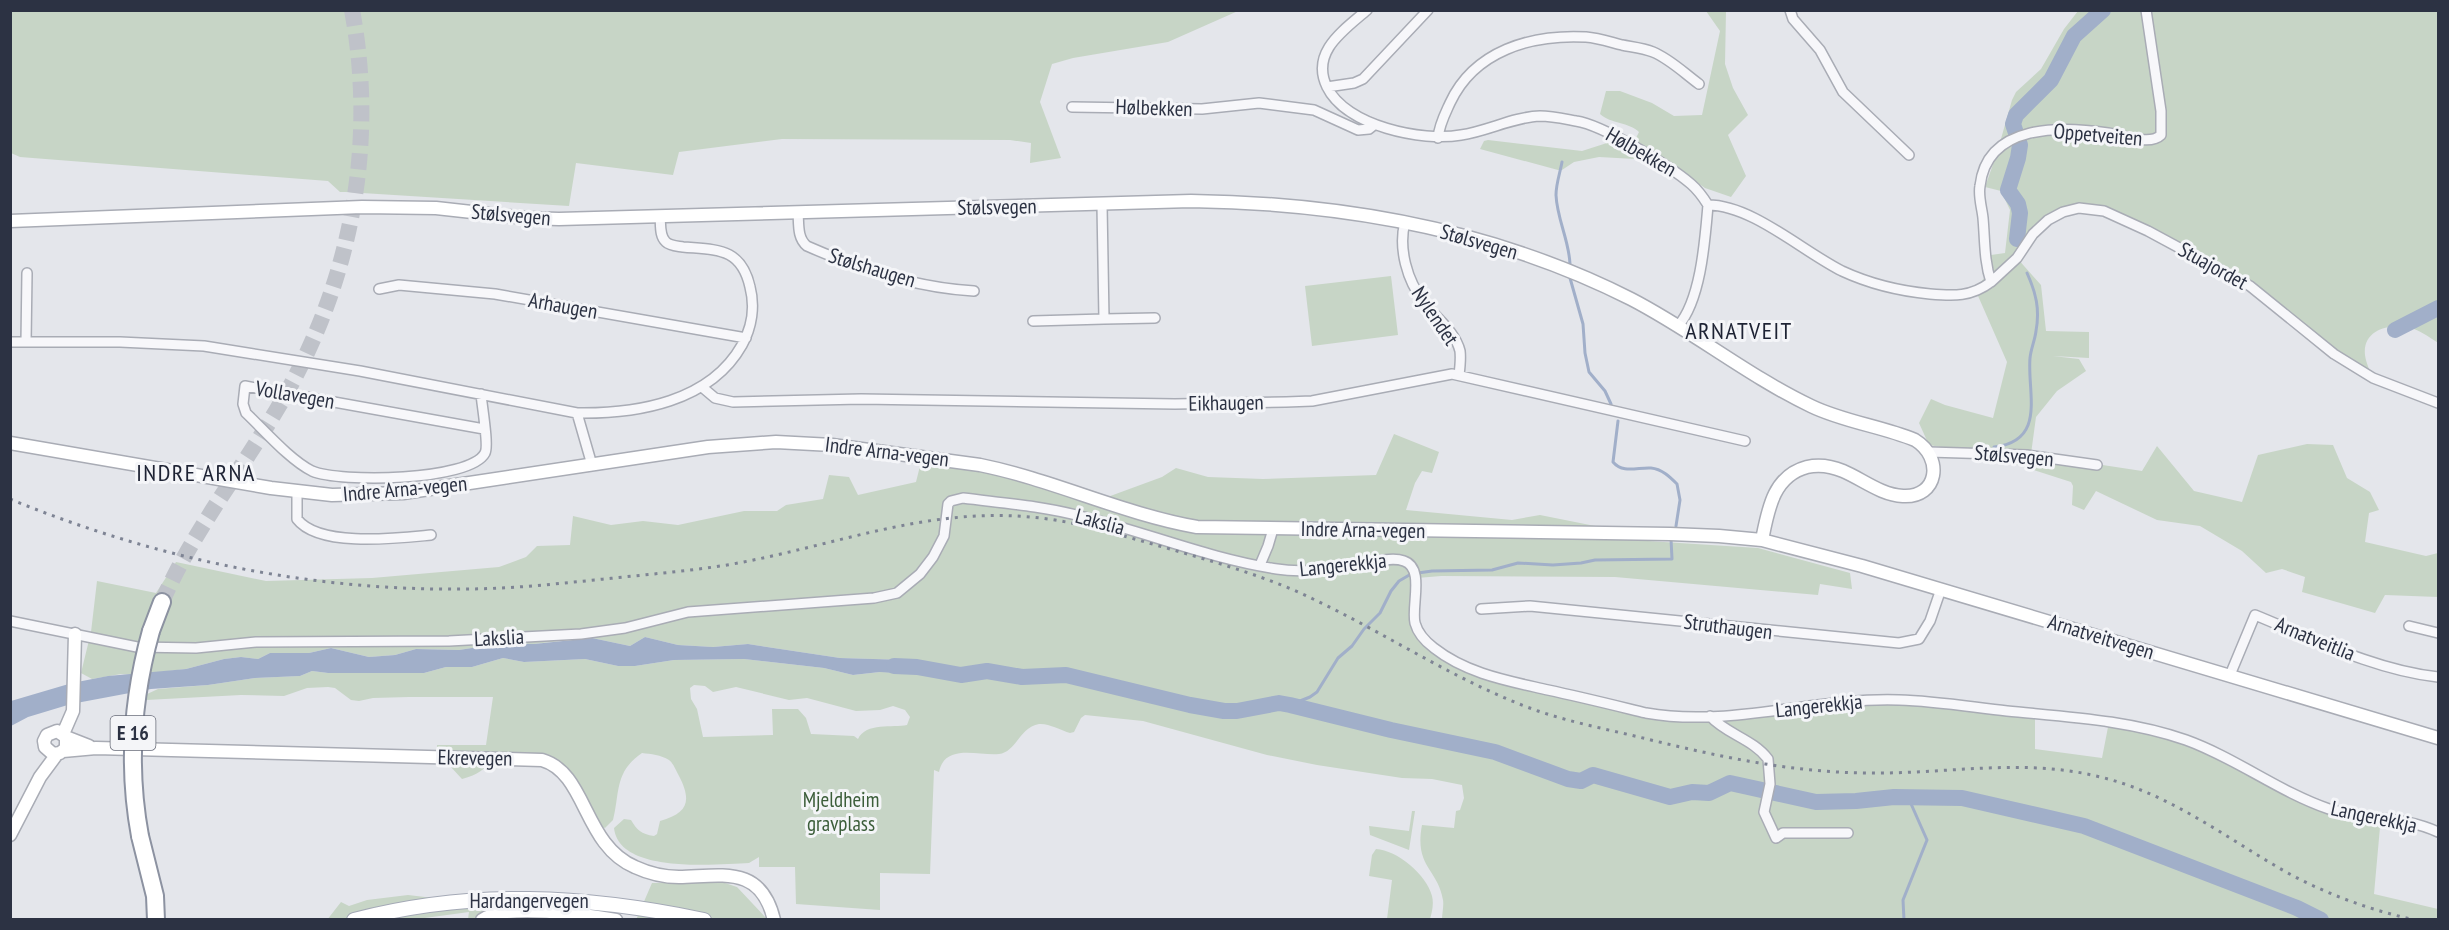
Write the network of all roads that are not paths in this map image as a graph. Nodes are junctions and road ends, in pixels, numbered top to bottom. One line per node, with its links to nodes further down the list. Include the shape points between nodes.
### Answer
1 (1367, 10): 6 (street, via 1330,44 1322,71)
2 (1428, 10): 6 (street, via 1363,79)
3 (1790, 10): 10 (street, via 1820,50 1843,92)
4 (2146, 10): 18 (street, Oppetveiten, via 2161,135 2147,140 2061,129 2030,132 2007,142 1985,168 1979,188)
5 (1699, 84): 9 (street, via 1666,59 1643,49 1584,37 1535,41 1494,54 1468,74 1456,89)
6 (1327, 87): 8 (street, Hølbekken, via 1340,104)
7 (1072, 107): 8 (street, Hølbekken, via 1202,109 1259,103 1314,110 1358,130)
8 (1374, 125): 9 (street, Hølbekken)
9 (1438, 138): 12 (street, Hølbekken, via 1541,116 1590,124 1682,176)
10 (1909, 154)
11 (1102, 205): 13 (main road, Stølsvegen); 16 (main road, Stølsvegen, via 1237,202); 22 (street)
12 (1708, 205): 18 (street, via 1722,205 1745,214 1840,270 1872,283 1951,296 1974,293); 24 (street, via 1694,299)
13 (798, 212): 14 (main road, Stølsvegen); 20 (street, Stølshaugen, via 802,242 814,249 903,280)
14 (660, 216): 15 (main road, Stølsvegen, via 535,218 421,207 362,207); 25 (street, via 662,237 670,244 721,250 739,263 750,284 752,301)
15 (10, 221)
16 (1406, 222): 24 (main road, Stølsvegen, via 1490,243 1547,263 1631,299); 28 (street, Nylendet, via 1402,240 1414,289 1456,343 1460,352)
17 (27, 273): 27 (street)
18 (1991, 282): 31 (street, Stuajordet, via 2048,220 2079,208 2104,211 2250,286 2334,354 2373,378)
19 (379, 289): 25 (street, Arhaugen, via 399,285 495,294)
20 (974, 291)
21 (1155, 318): 22 (street)
22 (1104, 319): 23 (street)
23 (1033, 321)
24 (1678, 326): 36 (main road, Stølsvegen, via 1805,403 1853,422 1905,436 1923,445)
25 (746, 338): 29 (street, Vollavegen, via 730,362)
26 (10, 342): 27 (street, Vollavegen)
27 (26, 342): 30 (street, Vollavegen, via 204,346)
28 (1459, 375): 29 (street, Eikhaugen, via 1277,403 861,399 741,402 715,398); 34 (street, Eikhaugen)
29 (702, 387): 32 (street, Vollavegen, via 663,403 629,411)
30 (481, 394): 32 (street, Vollavegen); 33 (street, Vollavegen)
31 (2439, 403)
32 (577, 413): 37 (street)
33 (484, 429): 33 (street, Vollavegen, via 488,445 485,455 464,468 394,477 327,475 302,464 246,413 243,393 245,386)
34 (1745, 441)
35 (10, 443): 39 (main road, Indre Arna-vegen)
36 (1929, 453): 38 (street, Stølsvegen, via 2027,455); 42 (main road, via 1933,477 1914,495 1894,495 1834,467 1817,465 1797,471 1783,480 1775,492)
37 (592, 465): 39 (main road, Indre Arna-vegen, via 403,493 362,496); 40 (main road, Indre Arna-vegen, via 734,445 813,442 997,468 1174,523 1216,529)
38 (2097, 465)
39 (297, 492): 41 (street, via 297,519 319,532 363,538)
40 (1273, 530): 42 (main road, Indre Arna-vegen, via 1670,534); 43 (street)
41 (431, 535)
42 (1762, 540): 44 (main road, Arnatveitvegen)
43 (1260, 565): 50 (street, Lakslia, via 1219,557 1106,522 963,498 948,504 939,546 916,578 897,593 874,598 688,612 626,628 581,634 449,641 256,642 155,649); 53 (street, Langerekkja, via 1299,570 1390,560 1407,562 1416,578 1416,626 1424,640 1460,665 1503,680 1664,716)
44 (1941, 590): 46 (street, Struthaugen, via 1919,639 1899,644 1530,606); 51 (main road, Arnatveitvegen)
45 (162, 602): 63 (highway, E 16, bridge, via 137,693 133,737 133,789)
46 (1481, 609)
47 (10, 621): 50 (street, Lakslia)
48 (2409, 626): 49 (street)
49 (2439, 633)
50 (75, 634): 54 (main road, via 73,711)
51 (2230, 675): 52 (street, Arnatveitlia, via 2255,615 2380,664); 55 (main road, Arnatveitvegen)
52 (2439, 677)
53 (1710, 716): 60 (street, Langerekkja, via 1837,701 1899,700 2082,718 2187,741 2318,805 2400,820); 61 (street, via 1764,753 1770,766 1764,812 1776,838 1783,833)
54 (64, 736): 56 (main road, via 57,731 50,733 45,738); 57 (main road, Ekrevegen); 58 (main road, via 67,745)
55 (2439, 738)
56 (45, 747): 58 (main road, via 50,753); 59 (main road)
57 (96, 748): 58 (main road, Ekrevegen); 71 (main road, Ekrevegen, via 542,760 564,773 593,827 627,864 665,876 721,874 746,879 763,893)
58 (60, 753): 59 (main road)
59 (40, 777): 62 (main road)
60 (2439, 832)
61 (1848, 833)
62 (10, 835)
63 (155, 896): 65 (highway, E 16); 66 (highway, E 16)
64 (569, 917): 68 (main road, via 500,912); 69 (main road)
65 (156, 920)
66 (166, 920)
67 (354, 920): 70 (main road, Hardangervegen, via 440,903 542,898 629,905)
68 (482, 920)
69 (616, 920)
70 (704, 920)
71 (774, 920)

